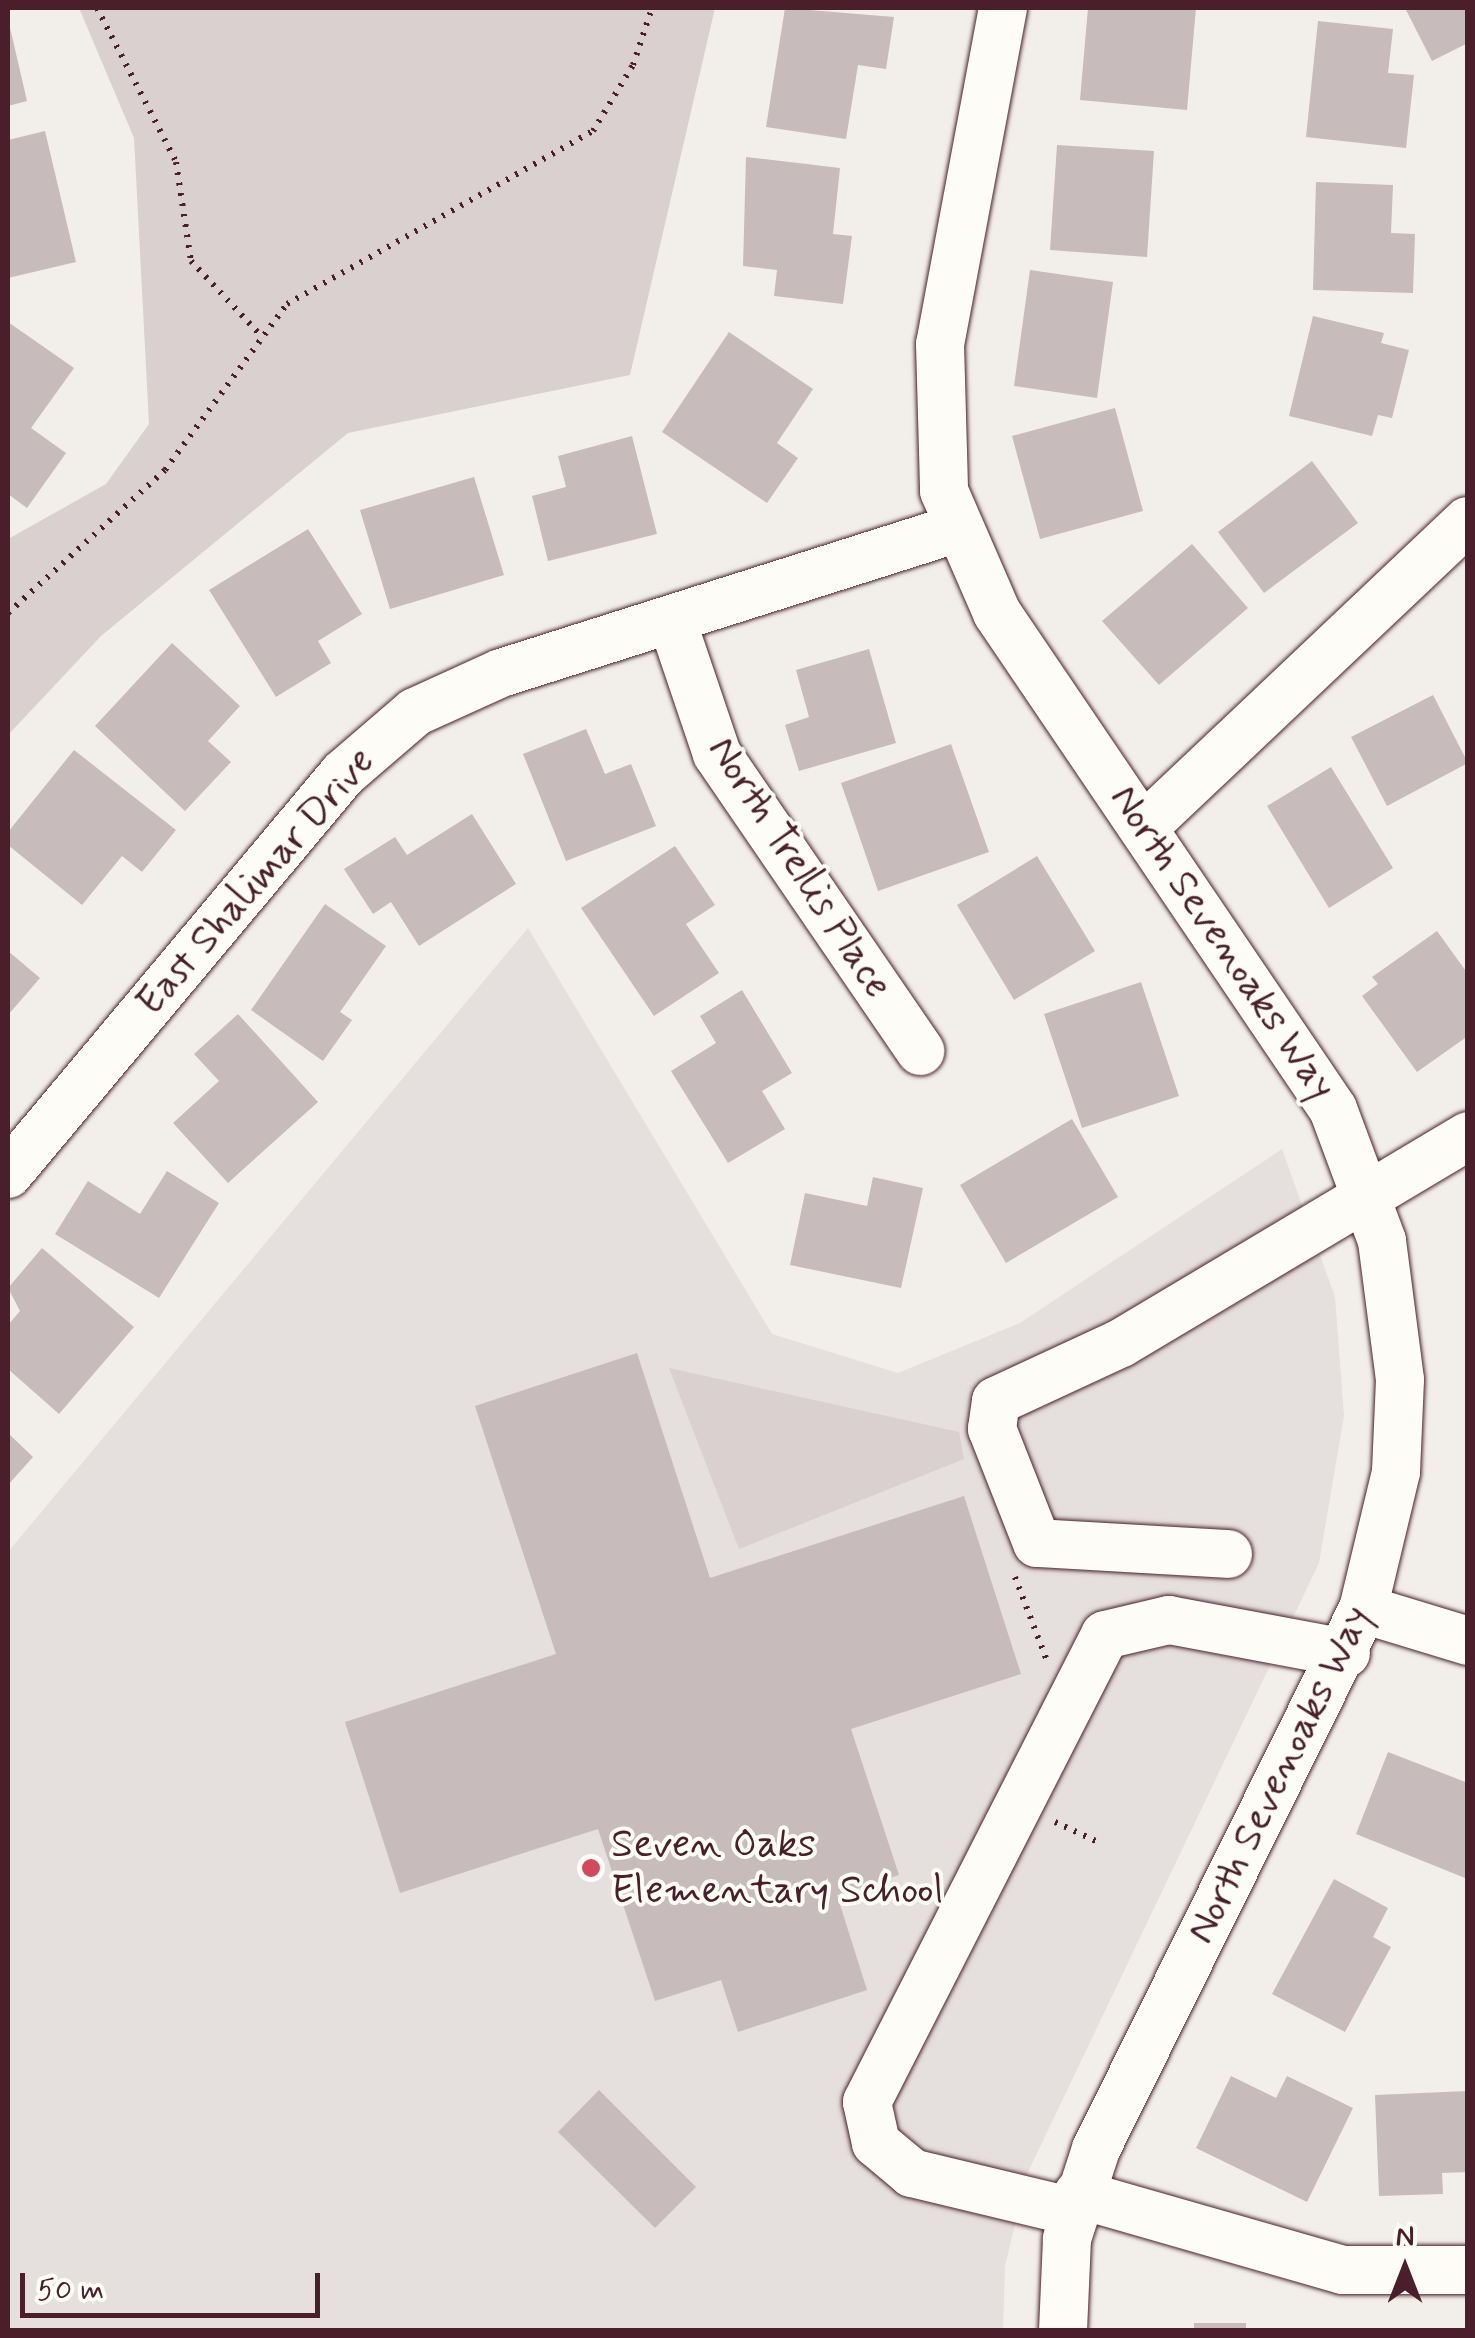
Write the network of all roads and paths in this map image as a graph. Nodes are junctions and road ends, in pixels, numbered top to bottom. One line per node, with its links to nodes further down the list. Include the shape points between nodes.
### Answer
1 (98, 8): 4 (path, via 176,162 191,261)
2 (652, 8): 4 (path, via 633,66 592,131 320,280)
3 (1002, 8): 6 (street, North Sevenoaks Way, via 935,391)
4 (263, 338): 7 (path, via 165,470)
5 (1468, 522): 9 (street, via 1432,565)
6 (955, 529): 8 (street, East Shalimar Drive); 9 (street, North Sevenoaks Way, via 997,613)
7 (8, 613)
8 (672, 621): 10 (street, North Trellis Place, via 717,754); 12 (street, East Shalimar Drive, via 458,690 376,741)
9 (1146, 826): 13 (street, North Sevenoaks Way, via 1311,1068)
10 (920, 1050)
11 (1468, 1136): 13 (street)
12 (8, 1174)
13 (1370, 1197): 14 (street, via 1121,1343 996,1401 992,1429 1037,1543); 16 (street, North Sevenoaks Way, via 1392,1286 1400,1395 1396,1472)
14 (1228, 1554)
15 (1014, 1570): 19 (path)
16 (1363, 1609): 17 (street); 18 (street, North Sevenoaks Way)
17 (1468, 1641)
18 (1346, 1652): 20 (street, North Sevenoaks Way); 20 (street, via 1169,1620 1105,1635 866,2102 876,2143 912,2173)
19 (1047, 1659)
20 (1076, 2203): 21 (street, via 1344,2270); 22 (street, North Sevenoaks Way)
21 (1468, 2270)
22 (1063, 2330)

